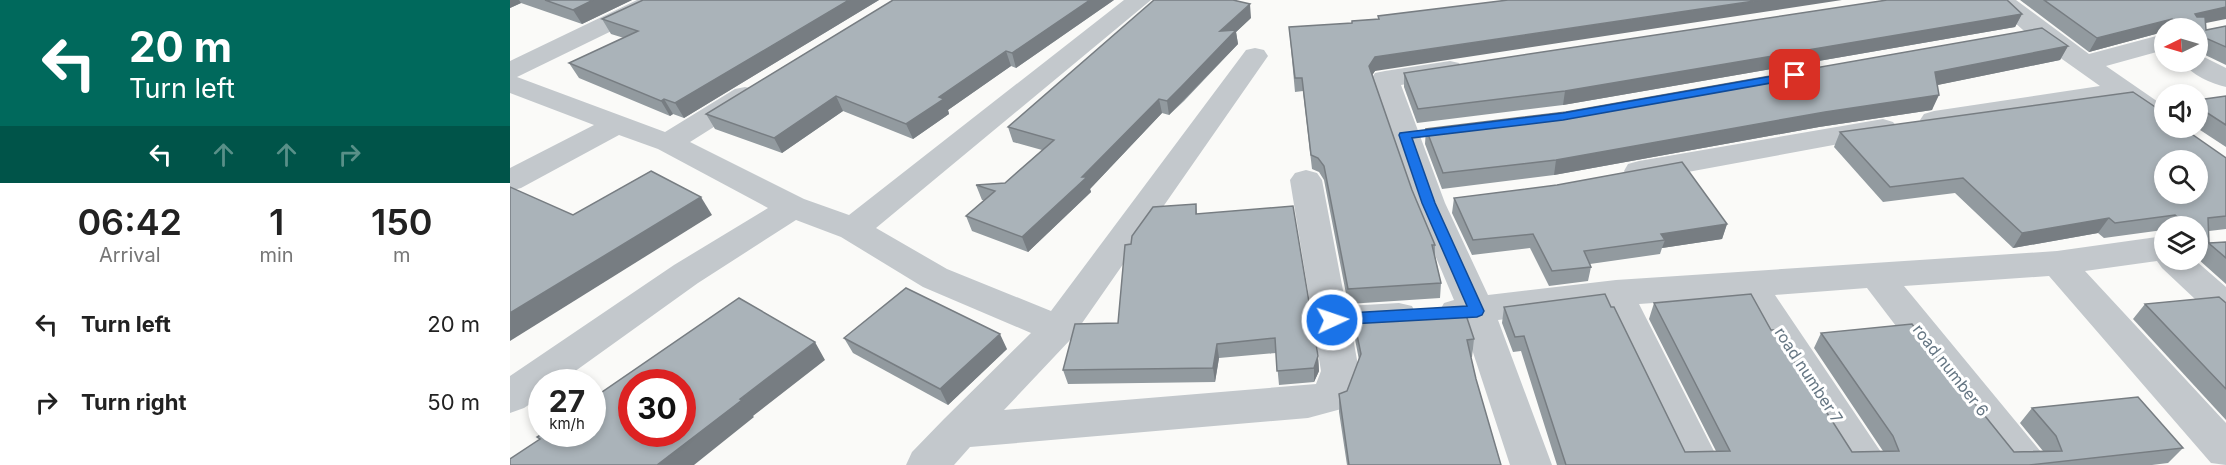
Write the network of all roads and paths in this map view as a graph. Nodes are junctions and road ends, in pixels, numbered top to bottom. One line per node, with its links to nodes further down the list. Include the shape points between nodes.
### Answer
1 (656, 0): 11 (street)
2 (1139, 0): 23 (street)
3 (2001, 0): 4 (street)
4 (2040, 32): 5 (street); 8 (street)
5 (2005, 38)
6 (2154, 45): 8 (street)
7 (1255, 56): 33 (street)
8 (2087, 63): 15 (street)
9 (1479, 65): 31 (street, via 1385,79 1416,134)
10 (2208, 69): 12 (street)
11 (510, 70)
12 (2226, 79)
13 (768, 81): 18 (street)
14 (510, 84): 17 (street)
15 (2125, 90): 16 (street); 19 (street, via 1819,138)
16 (2154, 111)
17 (618, 124): 18 (street); 21 (street)
18 (668, 142): 22 (street)
19 (1612, 176)
20 (1306, 180): 32 (street)
21 (510, 181)
22 (793, 207): 23 (street); 34 (street, via 686,274)
23 (853, 229): 33 (street, via 935,278)
24 (2154, 252): 25 (street)
25 (2057, 264): 27 (street); 36 (street)
26 (2186, 270): 30 (street)
27 (1876, 275): 28 (street); 41 (street, road number 6)
28 (1751, 286): 29 (street); 40 (street, road number 7)
29 (1616, 293): 31 (street); 39 (street)
30 (2226, 307)
31 (1477, 311): 32 (street); 38 (street)
32 (1332, 320): 35 (street, via 1340,371 1331,397)
33 (1058, 329): 35 (street)
34 (510, 397)
35 (958, 431): 37 (street)
36 (2226, 451)
37 (927, 465)
38 (1531, 465)
39 (1700, 465)
40 (1866, 465)
41 (2026, 465)

